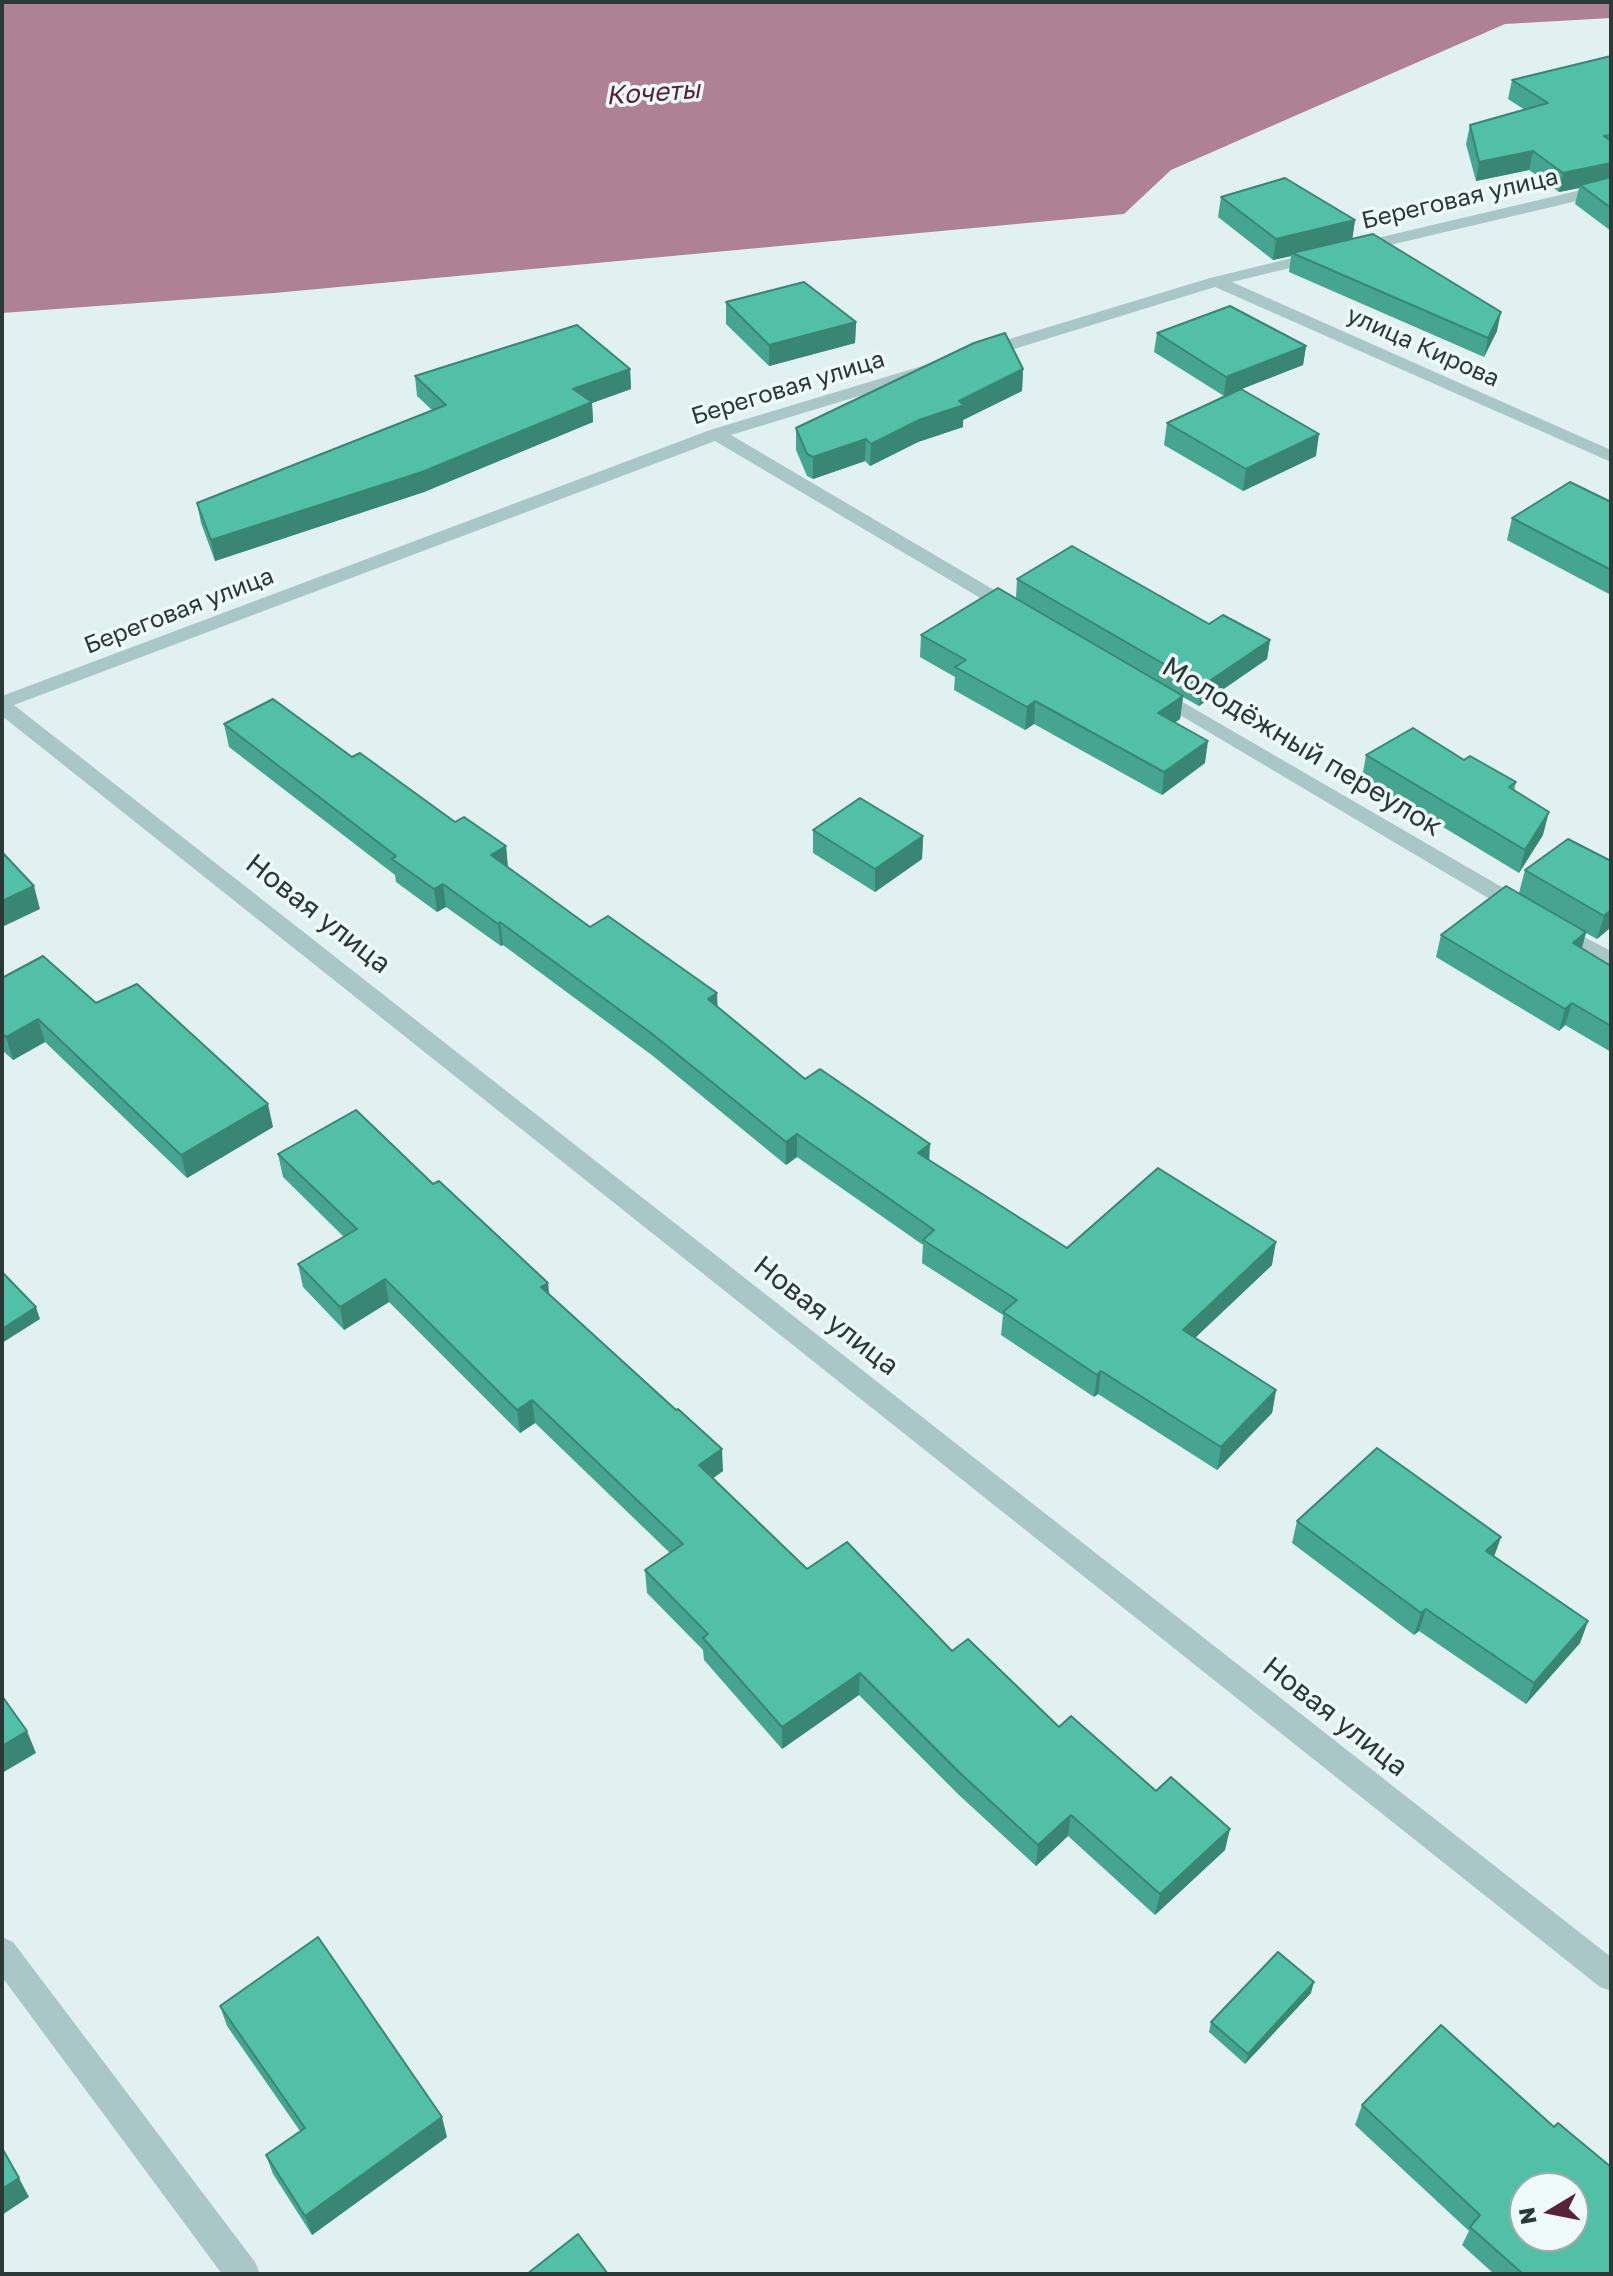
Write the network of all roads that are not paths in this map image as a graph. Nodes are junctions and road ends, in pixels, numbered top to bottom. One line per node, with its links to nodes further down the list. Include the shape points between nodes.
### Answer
1 (1611, 188): 2 (street, Береговая улица)
2 (1216, 281): 3 (street, Береговая улица); 4 (street, улица Кирова)
3 (716, 434): 5 (street); 7 (street, Береговая улица)
4 (1611, 457)
5 (1033, 621)
6 (1143, 685): 8 (street, Молодёжный переулок)
7 (2, 704): 10 (street, Новая улица)
8 (1611, 961)
9 (2, 1952): 11 (street)
10 (1611, 1976)
11 (243, 2274)

